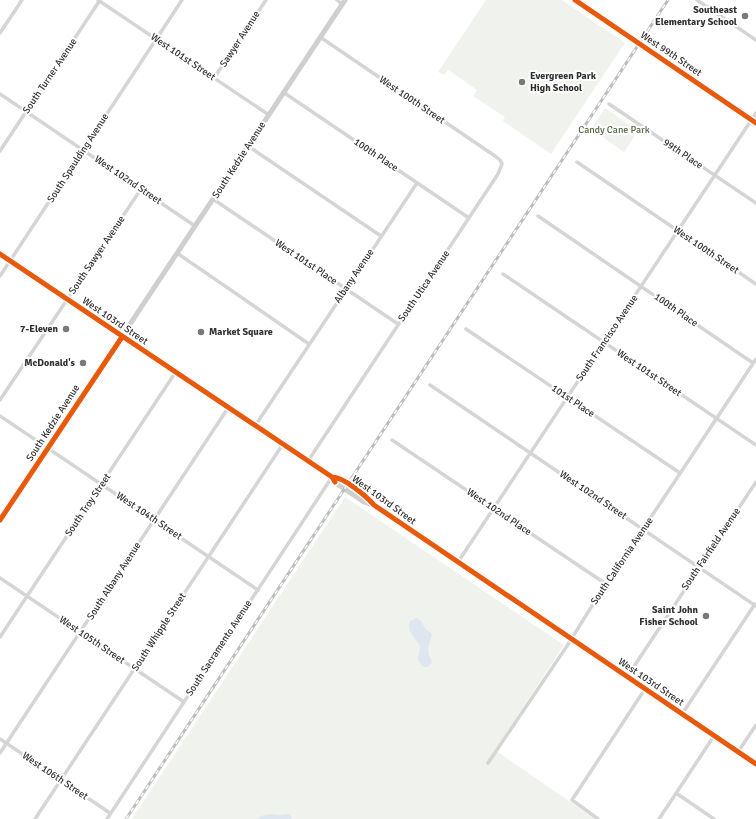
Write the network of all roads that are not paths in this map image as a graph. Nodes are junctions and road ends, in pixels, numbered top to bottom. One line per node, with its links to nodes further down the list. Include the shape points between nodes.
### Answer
1 (22, 0): 9 (street)
2 (99, 0): 11 (street, West 101st Street); 17 (street, South Turner Avenue)
3 (182, 0): 11 (street, South Spaulding Avenue)
4 (266, 0): 13 (street, Sawyer Avenue)
5 (336, 0): 8 (street)
6 (575, 0): 20 (street, West 99th Street)
7 (697, 0): 12 (street)
8 (343, 2): 10 (main road, South Kedzie Avenue)
9 (0, 33)
10 (320, 37): 14 (main road, South Kedzie Avenue); 25 (street, West 100th Street, via 495,156)
11 (156, 39): 13 (street, West 101st Street); 22 (street, South Spaulding Avenue)
12 (756, 40)
13 (214, 78): 19 (street, West 101st Street)
14 (283, 92): 19 (main road, South Kedzie Avenue); 27 (street, 100th Place)
15 (0, 94): 17 (street, West 102nd Street)
16 (609, 104): 26 (street, 99th Place)
17 (26, 112): 22 (street, West 102nd Street); 23 (street, South Turner Avenue)
18 (756, 113): 20 (street, South Francisco Avenue)
19 (268, 115): 21 (main road, South Kedzie Avenue)
20 (754, 121): 26 (street, South Francisco Avenue)
21 (248, 146): 29 (main road, South Kedzie Avenue); 35 (street)
22 (83, 150): 28 (street, West 102nd Street); 38 (street, South Spaulding Avenue)
23 (0, 151)
24 (577, 162): 34 (street, West 100th Street)
25 (502, 164): 32 (street, South Utica Avenue)
26 (715, 175): 30 (street, 99th Place); 34 (street, South Francisco Avenue)
27 (417, 183): 32 (street, 100th Place); 35 (street, Albany Avenue)
28 (141, 189): 33 (street, West 102nd Street); 44 (street, South Sawyer Avenue)
29 (213, 199): 33 (main road, South Kedzie Avenue); 43 (street, West 101st Place)
30 (756, 203)
31 (538, 216): 42 (street, 100th Place)
32 (469, 218): 45 (street, South Utica Avenue)
33 (195, 226): 36 (main road, South Kedzie Avenue)
34 (678, 231): 41 (street, West 100th Street); 42 (street, South Francisco Avenue)
35 (381, 236): 43 (street, Albany Avenue)
36 (177, 253): 47 (main road, South Kedzie Avenue); 49 (street)
37 (0, 254): 38 (main road, West 103rd Street)
38 (10, 261): 40 (street, South Spaulding Avenue); 44 (main road, West 103rd Street)
39 (503, 274): 48 (street, West 101st Street)
40 (0, 276)
41 (756, 284)
42 (641, 286): 48 (street, South Francisco Avenue); 51 (street, 100th Place)
43 (346, 289): 45 (street, West 101st Place); 49 (street, Albany Avenue)
44 (67, 300): 47 (main road, West 103rd Street); 55 (street, South Sawyer Avenue)
45 (398, 324): 65 (street, South Utica Avenue)
46 (466, 329): 54 (street, 101st Place)
47 (122, 337): 52 (main road, West 103rd Street); 63 (main road, South Kedzie Avenue)
48 (604, 342): 54 (street, South Francisco Avenue); 58 (street, West 101st Street)
49 (309, 344): 59 (street, Albany Avenue)
50 (756, 359): 51 (street, South California Avenue)
51 (753, 363): 58 (street, South California Avenue)
52 (175, 373): 56 (main road, West 103rd Street); 69 (street, South Troy Street)
53 (430, 385): 64 (street, West 102nd Street)
54 (567, 397): 64 (street, South Francisco Avenue); 66 (street, 101st Place)
55 (0, 400)
56 (228, 408): 59 (main road, West 103rd Street); 72 (street, South Albany Avenue)
57 (0, 416): 63 (street, West 104th Street)
58 (717, 418): 62 (street, West 101st Street); 66 (street, South California Avenue)
59 (255, 426): 61 (main road, West 103rd Street)
60 (392, 440): 70 (street, West 102nd Place)
61 (283, 444): 65 (main road, West 103rd Street); 74 (street, South Whipple Street)
62 (756, 445)
63 (48, 448): 69 (street, West 104th Street); 71 (main road, South Kedzie Avenue)
64 (530, 453): 70 (street, South Francisco Avenue); 73 (street, West 102nd Street)
65 (308, 461): 67 (main road, West 103rd Street)
66 (680, 473): 73 (street, South California Avenue)
67 (332, 477): 75 (main road, West 103rd Street, via 338,477 346,482 374,505); 79 (street, South Sacramento Avenue)
68 (756, 482): 76 (street, South Fairfield Avenue)
69 (101, 484): 72 (street, West 104th Street); 80 (street, South Troy Street)
70 (494, 508): 75 (street, South Francisco Avenue); 78 (street, West 102nd Place)
71 (0, 520)
72 (154, 520): 74 (street, West 104th Street); 82 (street, South Albany Avenue)
73 (643, 529): 76 (street, West 102nd Street); 78 (street, South California Avenue)
74 (208, 557): 79 (street, West 104th Street); 85 (street, South Whipple Street)
75 (458, 562): 84 (main road, West 103rd Street)
76 (699, 567): 81 (street, West 102nd Street); 86 (street, South Fairfield Avenue)
77 (0, 578): 80 (street, West 105th Street)
78 (606, 584): 84 (street, South California Avenue)
79 (258, 590): 88 (street, South Sacramento Avenue)
80 (27, 596): 82 (street, West 105th Street); 83 (street, South Troy Street)
81 (756, 605): 89 (street)
82 (80, 632): 85 (street, West 105th Street); 93 (street, South Albany Avenue)
83 (0, 637)
84 (571, 639): 86 (main road, West 103rd Street); 96 (street, South California Avenue)
85 (134, 669): 88 (street, West 105th Street); 98 (street, South Whipple Street)
86 (627, 677): 87 (main road, West 103rd Street)
87 (645, 689): 89 (main road, West 103rd Street); 103 (street, via 572,800)
88 (184, 702): 100 (street, South Sacramento Avenue)
89 (682, 714): 91 (main road, West 103rd Street)
90 (756, 725): 94 (street)
91 (714, 736): 94 (main road, West 103rd Street); 99 (street)
92 (0, 739): 93 (street, West 106th Street)
93 (6, 744): 95 (street, South Albany Avenue); 98 (street, West 106th Street)
94 (738, 752): 97 (main road, West 103rd Street)
95 (0, 753)
96 (488, 763)
97 (756, 764)
98 (61, 780): 100 (street, West 106th Street); 101 (street, South Whipple Street)
99 (676, 794): 104 (street); 105 (street)
100 (110, 813): 102 (street, South Sacramento Avenue)
101 (35, 819)
102 (106, 819)
103 (598, 819)
104 (659, 819)
105 (714, 819)

